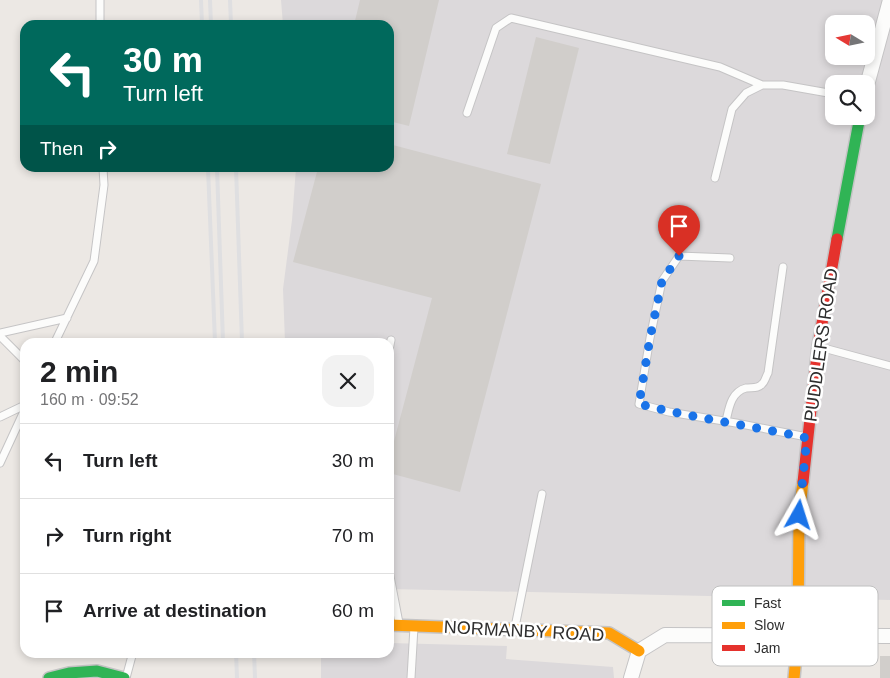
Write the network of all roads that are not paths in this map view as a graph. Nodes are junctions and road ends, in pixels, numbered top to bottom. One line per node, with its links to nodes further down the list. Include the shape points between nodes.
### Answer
1 (100, 0): 3 (lane)
2 (890, 0): 4 (street)
3 (100, 20)
4 (870, 75)
5 (762, 85): 6 (lane); 7 (lane, via 720,67 511,18 496,28); 10 (lane, via 746,93 732,109)
6 (825, 92)
7 (467, 113)
8 (858, 125): 16 (street, PUDDLERS ROAD)
9 (103, 172): 13 (lane, via 94,261)
10 (715, 178)
11 (730, 258): 22 (lane, via 679,256 662,281 639,404)
12 (783, 267): 22 (lane, via 768,373 763,384 736,393 729,404)
13 (67, 318): 14 (lane); 15 (lane)
14 (0, 335): 17 (lane)
15 (58, 338)
16 (818, 346): 18 (lane); 23 (street, PUDDLERS ROAD)
17 (20, 356)
18 (890, 366)
19 (20, 409): 20 (lane)
20 (0, 417)
21 (20, 418): 24 (lane)
22 (726, 421): 23 (lane)
23 (807, 438): 26 (street, PUDDLERS ROAD, via 799,515)
24 (0, 463)
25 (542, 494): 29 (lane)
26 (798, 586)
27 (394, 626): 28 (street, NORMANBY ROAD)
28 (414, 626): 29 (street, NORMANBY ROAD); 35 (lane)
29 (515, 630): 31 (street, NORMANBY ROAD, via 609,633)
30 (712, 635): 31 (street, via 665,635)
31 (639, 651): 36 (street)
32 (131, 658): 34 (lane)
33 (49, 678): 34 (street, via 69,672 97,671)
34 (125, 678)
35 (411, 678)
36 (631, 678)

